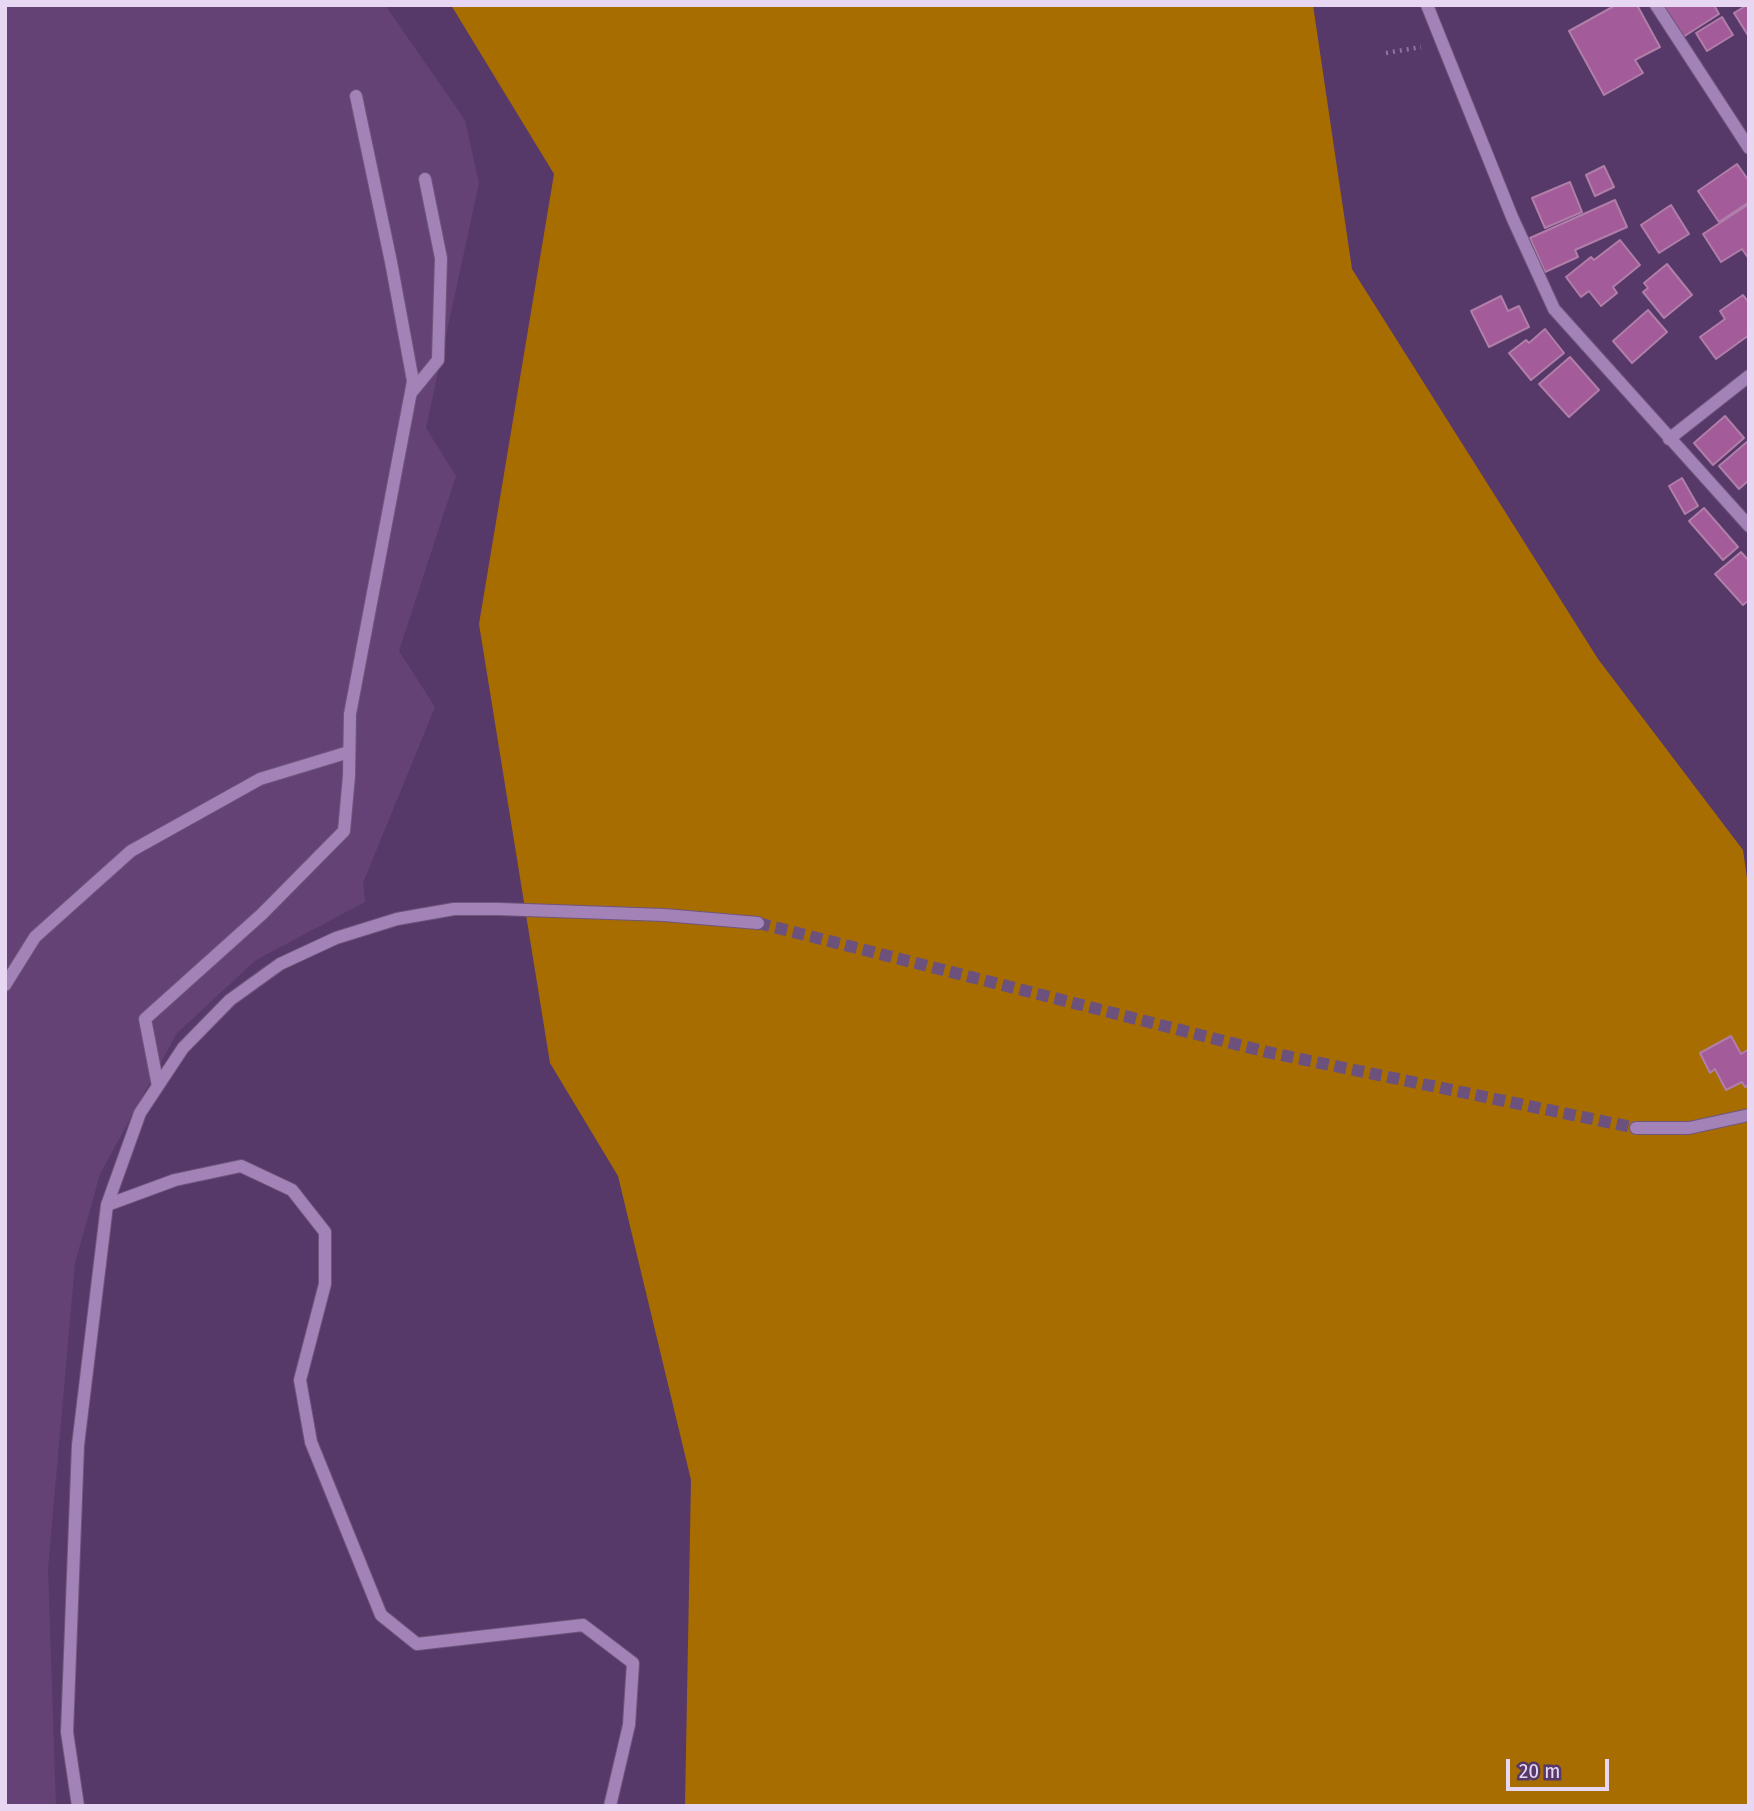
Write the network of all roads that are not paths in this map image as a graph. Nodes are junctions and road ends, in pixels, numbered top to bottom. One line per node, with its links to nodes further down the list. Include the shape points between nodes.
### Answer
1 (1427, 5): 8 (street, via 1554,310)
2 (1656, 5): 4 (street)
3 (356, 96): 7 (street, via 413,381)
4 (1749, 148)
5 (425, 179): 7 (street, via 441,258 439,360)
6 (1749, 376): 8 (street)
7 (411, 393): 10 (street, via 350,714)
8 (1669, 439): 9 (street)
9 (1749, 526)
10 (349, 752): 12 (street, via 260,779 131,851 35,937); 13 (street, via 344,831 262,914 145,1019)
11 (758, 923): 13 (street, via 499,909 454,909 397,919 336,938 280,964 230,1000 183,1048)
12 (5, 985)
13 (158, 1086): 16 (street, via 140,1113)
14 (1749, 1115): 15 (street, via 1689,1128)
15 (1636, 1128)
16 (107, 1205): 17 (street, via 77,1459 67,1732); 18 (street, via 175,1180 241,1166 292,1189 325,1233 325,1284 300,1380 311,1442 381,1615 417,1644 583,1625 633,1663 629,1726)
17 (78, 1806)
18 (610, 1806)

